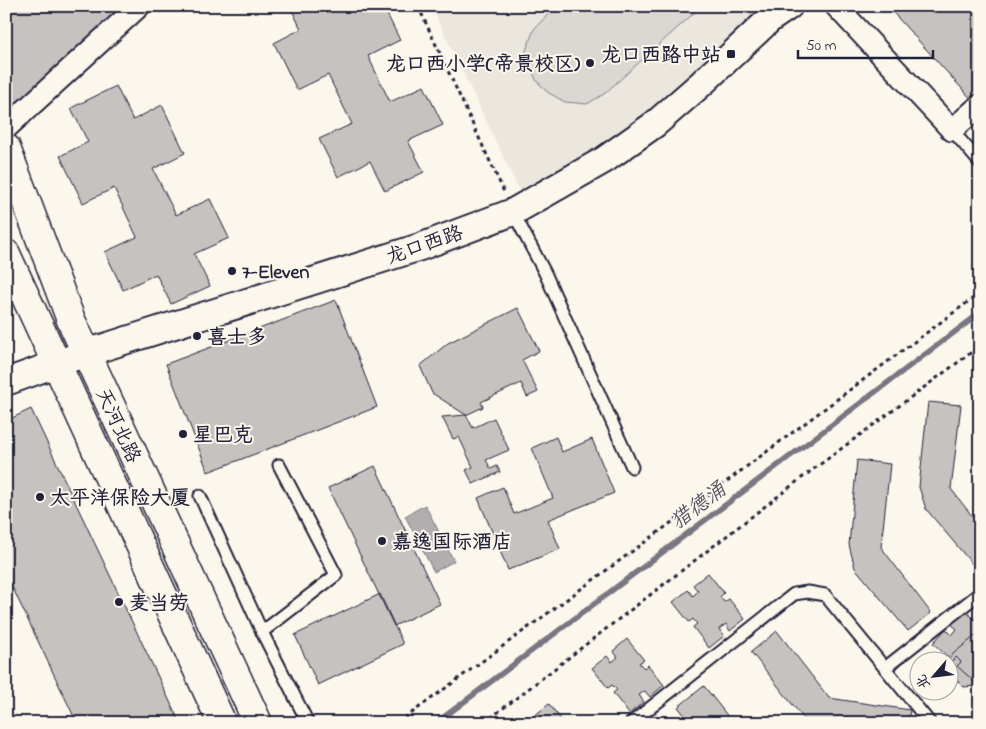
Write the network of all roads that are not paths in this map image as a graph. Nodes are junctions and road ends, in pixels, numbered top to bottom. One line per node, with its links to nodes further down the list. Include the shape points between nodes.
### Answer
1 (139, 6): 5 (street)
2 (789, 6): 9 (street, 龙口西路, via 770,19 655,124 604,160)
3 (836, 6): 6 (street)
4 (980, 105): 6 (street)
5 (6, 128)
6 (952, 130): 8 (lane)
7 (6, 148): 11 (main road, 天河北路)
8 (980, 163)
9 (513, 212): 11 (street, 龙口西路, via 420,247); 15 (lane, via 545,273)
10 (6, 254): 12 (main road, 天河北路)
11 (86, 353): 12 (street, 龙口西路); 21 (main road, 天河北路)
12 (58, 364): 13 (street, 龙口西路); 20 (main road, 天河北路)
13 (6, 382)
14 (279, 465): 18 (lane, via 336,575)
15 (632, 467)
16 (200, 496): 18 (lane)
17 (980, 593): 19 (lane)
18 (262, 632): 22 (lane)
19 (884, 668): 23 (lane, via 825,596 808,592 794,594); 24 (lane)
20 (222, 723)
21 (258, 723)
22 (308, 723)
23 (631, 723)
24 (930, 723)

